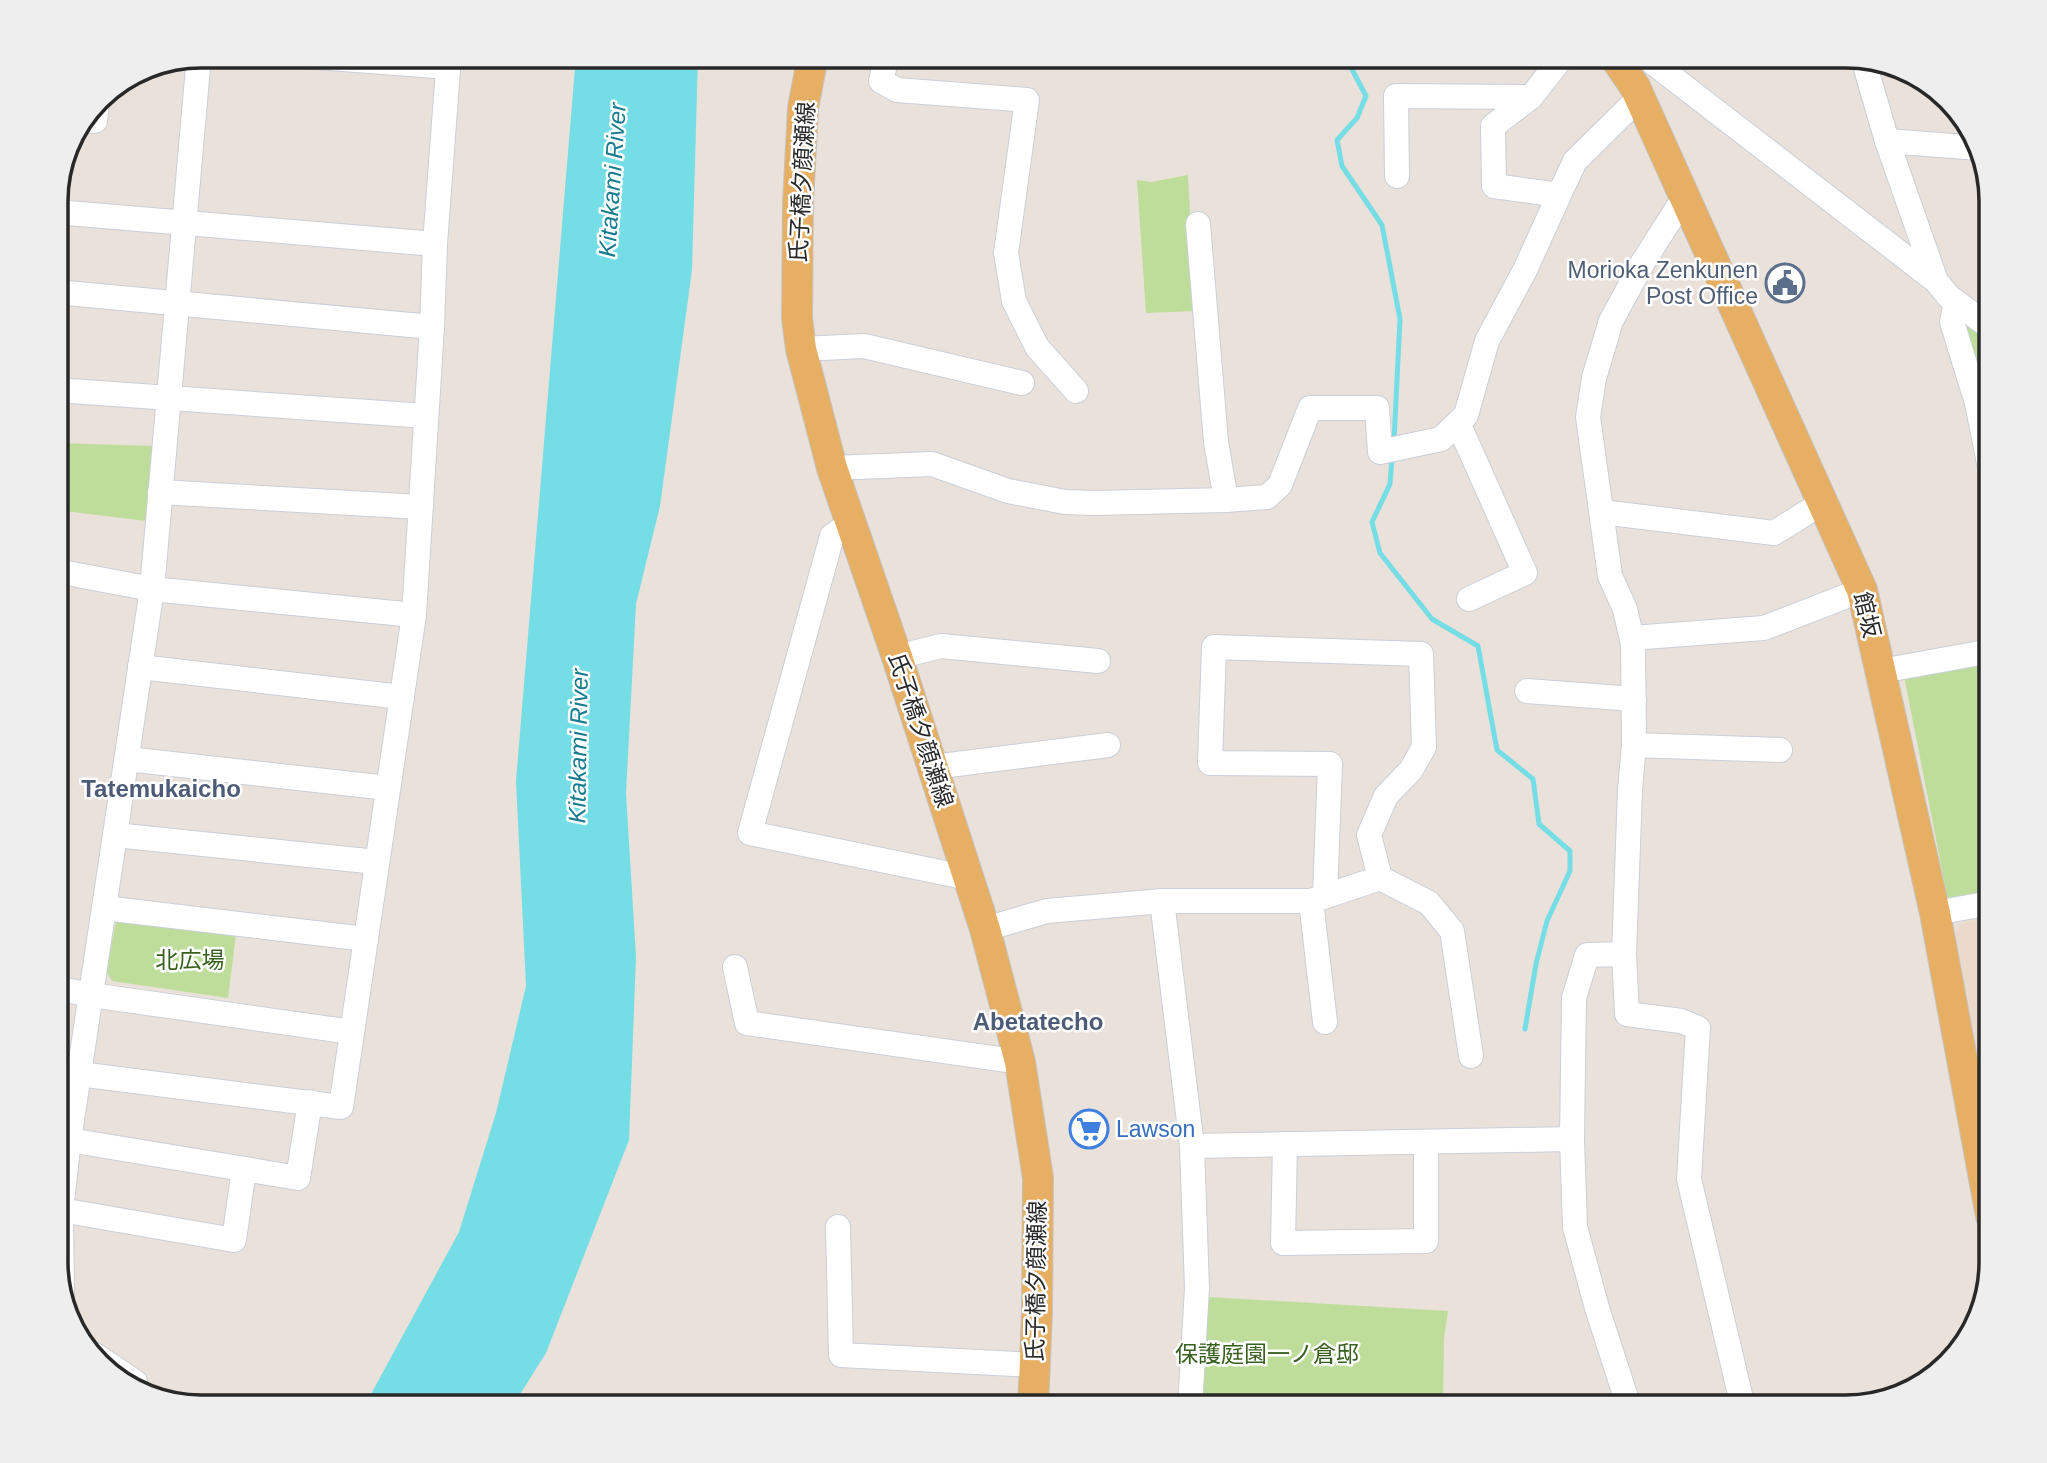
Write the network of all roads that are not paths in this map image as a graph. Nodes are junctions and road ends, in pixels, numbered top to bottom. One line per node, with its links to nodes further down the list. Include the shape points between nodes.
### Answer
1 (1555, 68): 9 (street)
2 (1622, 68): 10 (main road, 館坂)
3 (1658, 68): 20 (street)
4 (198, 69): 17 (street)
5 (448, 69): 19 (street)
6 (811, 69): 26 (main road, 氏子橋夕顔瀬線, via 803,108 798,203 797,318)
7 (884, 69): 29 (street, via 881,81 897,90 1027,100 1006,253 1014,301 1037,347)
8 (1866, 70): 11 (street)
9 (1531, 97): 13 (street, via 1396,96); 14 (street, via 1493,126 1494,186)
10 (1639, 98): 14 (street, via 1575,160); 15 (main road, 館坂)
11 (1887, 141): 12 (street); 20 (street)
12 (1967, 147)
13 (1396, 176)
14 (1559, 195): 33 (street, via 1487,341 1466,415)
15 (1684, 198): 37 (main road, 館坂); 39 (street, via 1611,321 1594,378 1588,417)
16 (69, 213): 17 (street)
17 (184, 223): 19 (street); 23 (street)
18 (1198, 224): 36 (street, via 1216,442)
19 (435, 244): 25 (street)
20 (1936, 281): 22 (street)
21 (69, 293): 23 (street)
22 (1956, 302): 24 (street); 31 (street, via 1952,322)
23 (177, 303): 25 (street); 30 (street)
24 (1979, 319)
25 (432, 327): 32 (street)
26 (802, 349): 27 (street, via 864,346); 34 (main road, 氏子橋夕顔瀬線)
27 (1022, 383)
28 (69, 391): 30 (street)
29 (1076, 391)
30 (169, 397): 32 (street); 35 (street)
31 (1979, 413)
32 (426, 416): 38 (street)
33 (1458, 423): 36 (street, via 1441,439 1380,452 1377,408 1310,408 1280,485 1267,497); 44 (street, via 1525,573)
34 (832, 468): 36 (street, via 932,464 1008,491 1065,502); 40 (main road, 氏子橋夕顔瀬線)
35 (160, 492): 38 (street); 42 (street)
36 (1226, 499)
37 (1822, 503): 39 (street, via 1774,533); 43 (main road, 館坂)
38 (421, 508): 45 (street)
39 (1602, 512): 46 (street, via 1610,576)
40 (850, 523): 48 (main road, 氏子橋夕顔瀬線); 63 (street, via 832,536 750,833)
41 (69, 573): 42 (street)
42 (152, 589): 45 (street); 50 (street)
43 (1862, 590): 46 (street, via 1764,628); 51 (main road, 館坂)
44 (1469, 599)
45 (414, 614): 53 (street)
46 (1632, 638): 54 (street)
47 (1979, 653): 51 (street)
48 (897, 657): 49 (street, via 941,646); 59 (main road, 氏子橋夕顔瀬線)
49 (1098, 661)
50 (140, 667): 53 (street); 58 (street)
51 (1881, 671): 69 (main road, 館坂)
52 (1527, 691): 54 (street)
53 (402, 696): 60 (street)
54 (1634, 699): 56 (street)
55 (1108, 745): 59 (street)
56 (1634, 745): 57 (street); 72 (street)
57 (1780, 750)
58 (127, 759): 60 (street); 61 (street)
59 (933, 767): 63 (main road, 氏子橋夕顔瀬線)
60 (388, 788): 62 (street)
61 (115, 835): 62 (street); 68 (street)
62 (377, 862): 71 (street)
63 (969, 878): 70 (main road, 氏子橋夕顔瀬線)
64 (1380, 878): 65 (street); 65 (street, via 1369,835 1386,796 1411,770 1424,747 1421,654 1214,647 1210,763 1330,764); 78 (street, via 1429,903 1452,931)
65 (1318, 898): 66 (street); 76 (street)
66 (1162, 901): 70 (street, via 1046,911); 86 (street)
67 (1979, 905): 69 (street)
68 (104, 908): 71 (street); 75 (street)
69 (1935, 914): 87 (main road, 館坂)
70 (985, 929): 79 (main road, 氏子橋夕顔瀬線)
71 (366, 939): 77 (street)
72 (1624, 954): 82 (street, via 1587,954 1574,998); 95 (street, via 1627,1014 1698,1027 1689,1179)
73 (735, 967): 79 (street, via 747,1023)
74 (69, 991): 75 (street)
75 (91, 995): 77 (street); 80 (street)
76 (1325, 1022)
77 (352, 1032): 81 (street, via 341,1107)
78 (1471, 1056)
79 (1020, 1062): 91 (main road, 氏子橋夕顔瀬線, via 1038,1178)
80 (79, 1074): 81 (street); 83 (street)
81 (310, 1102): 88 (street, via 298,1178)
82 (1572, 1139): 84 (street); 94 (street, via 1575,1227)
83 (69, 1140): 88 (street)
84 (1426, 1142): 85 (street); 85 (street, via 1426,1241 1283,1243)
85 (1284, 1144): 86 (street)
86 (1192, 1146): 93 (street, via 1197,1288)
87 (1979, 1151)
88 (244, 1170): 89 (street, via 234,1240)
89 (69, 1211)
90 (838, 1227): 91 (street, via 841,1355)
91 (1035, 1365): 92 (main road, 氏子橋夕顔瀬線)
92 (1034, 1395)
93 (1191, 1395)
94 (1625, 1395)
95 (1740, 1395)

